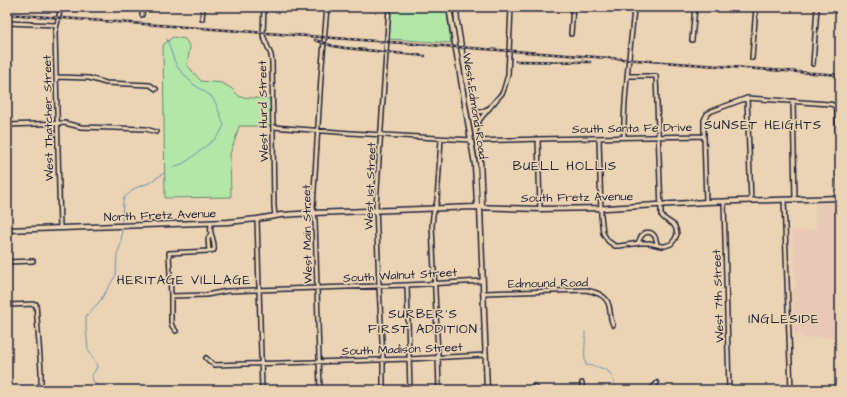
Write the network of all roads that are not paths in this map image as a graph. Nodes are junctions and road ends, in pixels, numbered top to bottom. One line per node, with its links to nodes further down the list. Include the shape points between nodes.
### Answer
1 (61, 7): 18 (street, West Thatcher Street)
2 (143, 7): 15 (street)
3 (203, 7): 16 (street)
4 (264, 7): 32 (street, West Hurd Street, via 263,35 272,62)
5 (327, 7): 33 (street, West Main Street)
6 (389, 7): 36 (street, West 1st Street)
7 (449, 7): 43 (street, West Edmond Road)
8 (456, 7): 28 (street, West Edmond Road)
9 (511, 7): 29 (street, via 508,75 503,92)
10 (573, 7): 19 (street)
11 (634, 7): 23 (street)
12 (695, 7): 20 (street)
13 (756, 7): 21 (street)
14 (817, 7): 22 (street)
15 (142, 16)
16 (202, 19)
17 (7, 23): 18 (street)
18 (56, 26): 24 (street, West Thatcher Street)
19 (571, 34)
20 (692, 40)
21 (752, 58)
22 (813, 64)
23 (627, 76): 38 (street); 39 (street, via 656,76)
24 (56, 77): 25 (street, via 150,85); 30 (street, West Thatcher Street)
25 (156, 89)
26 (747, 98): 27 (street, South Santa Fe Drive); 37 (street, South Santa Fe Drive, via 706,114); 49 (street)
27 (793, 101): 45 (street, South Santa Fe Drive, via 832,104 837,109); 48 (street)
28 (472, 108): 29 (street, via 477,112); 35 (street, West Edmond Road)
29 (489, 108): 35 (street, via 478,123)
30 (57, 123): 31 (street); 34 (street, via 81,127 146,129); 62 (street, West Thatcher Street)
31 (7, 125)
32 (272, 126): 33 (street); 59 (street, West Hurd Street)
33 (318, 130): 36 (street); 58 (street, West Main Street)
34 (156, 132)
35 (476, 134): 44 (street, West Edmond Road)
36 (380, 135): 41 (street); 57 (street, West 1st Street)
37 (704, 136): 39 (street, South Santa Fe Drive); 50 (street)
38 (624, 137): 39 (street, South Santa Fe Drive); 40 (street, South Santa Fe Drive)
39 (658, 137): 52 (street)
40 (599, 138): 42 (street, South Santa Fe Drive); 54 (street)
41 (441, 139): 43 (street); 55 (street)
42 (538, 139): 44 (street, South Santa Fe Drive); 56 (street)
43 (471, 140): 53 (street, West Edmond Road, via 477,204)
44 (478, 141): 53 (street, West Edmond Road, via 482,186)
45 (840, 193)
46 (840, 198): 48 (street, South Fretz Avenue)
47 (784, 200): 48 (street, South Fretz Avenue); 49 (street, South Fretz Avenue); 102 (street)
48 (795, 200)
49 (750, 201): 51 (street, South Fretz Avenue)
50 (706, 202): 51 (street, South Fretz Avenue); 52 (street, South Fretz Avenue)
51 (724, 202): 101 (street, West 7th Street)
52 (660, 205): 54 (street, South Fretz Avenue); 66 (street, via 661,215 674,225 677,234 671,244)
53 (480, 208): 55 (street, South Fretz Avenue); 56 (street, South Fretz Avenue); 70 (street, West Edmond Road)
54 (601, 208): 56 (street, South Fretz Avenue); 65 (street, via 603,233 608,241 615,246)
55 (434, 209): 57 (street, South Fretz Avenue); 71 (street, via 432,226)
56 (540, 209)
57 (376, 211): 58 (street, South Fretz Avenue); 73 (street, West 1st Street)
58 (314, 213): 59 (street, North Fretz Avenue); 74 (street, West Main Street)
59 (275, 216): 60 (street, North Fretz Avenue)
60 (257, 219): 61 (street, North Fretz Avenue); 75 (street)
61 (211, 223): 62 (street, North Fretz Avenue); 64 (street)
62 (60, 228): 63 (street, North Fretz Avenue)
63 (7, 230)
64 (211, 233): 67 (street, via 208,239); 67 (street, via 215,249)
65 (638, 243): 66 (street); 66 (street, via 641,236 648,232 656,237)
66 (657, 244)
67 (209, 252): 77 (street, via 169,253)
68 (33, 261): 69 (street)
69 (7, 262)
70 (483, 280): 71 (street, South Walnut Street); 76 (street, West Edmond Road)
71 (435, 283): 72 (street, South Walnut Street); 82 (street)
72 (407, 285): 73 (street, South Walnut Street); 85 (street)
73 (379, 286): 74 (street, South Walnut Street); 84 (street, West 1st Street)
74 (317, 288): 75 (street, South Walnut Street); 86 (street, West Main Street)
75 (259, 290): 77 (street, South Walnut Street); 87 (street)
76 (484, 293): 79 (street, Edmound Road, via 593,291 609,303); 81 (street, West Edmond Road)
77 (171, 296): 80 (street, via 171,324)
78 (7, 305): 91 (street, via 36,304)
79 (612, 325)
80 (176, 331)
81 (486, 355): 82 (street, South Madison Street); 97 (street, West Edmond Road)
82 (438, 356): 85 (street, South Madison Street); 96 (street)
83 (206, 358): 87 (street, South Madison Street, via 214,365)
84 (383, 359): 85 (street, South Madison Street); 86 (street, South Madison Street); 94 (street, West 1st Street)
85 (409, 359): 95 (street)
86 (319, 362): 87 (street, South Madison Street); 93 (street, West Main Street)
87 (261, 364): 92 (street)
88 (582, 383): 99 (street)
89 (656, 383): 100 (street)
90 (534, 386): 98 (street)
91 (40, 390)
92 (262, 390)
93 (320, 390)
94 (383, 390)
95 (410, 390)
96 (439, 390)
97 (487, 390)
98 (538, 390)
99 (582, 390)
100 (650, 390)
101 (729, 390)
102 (791, 390)

